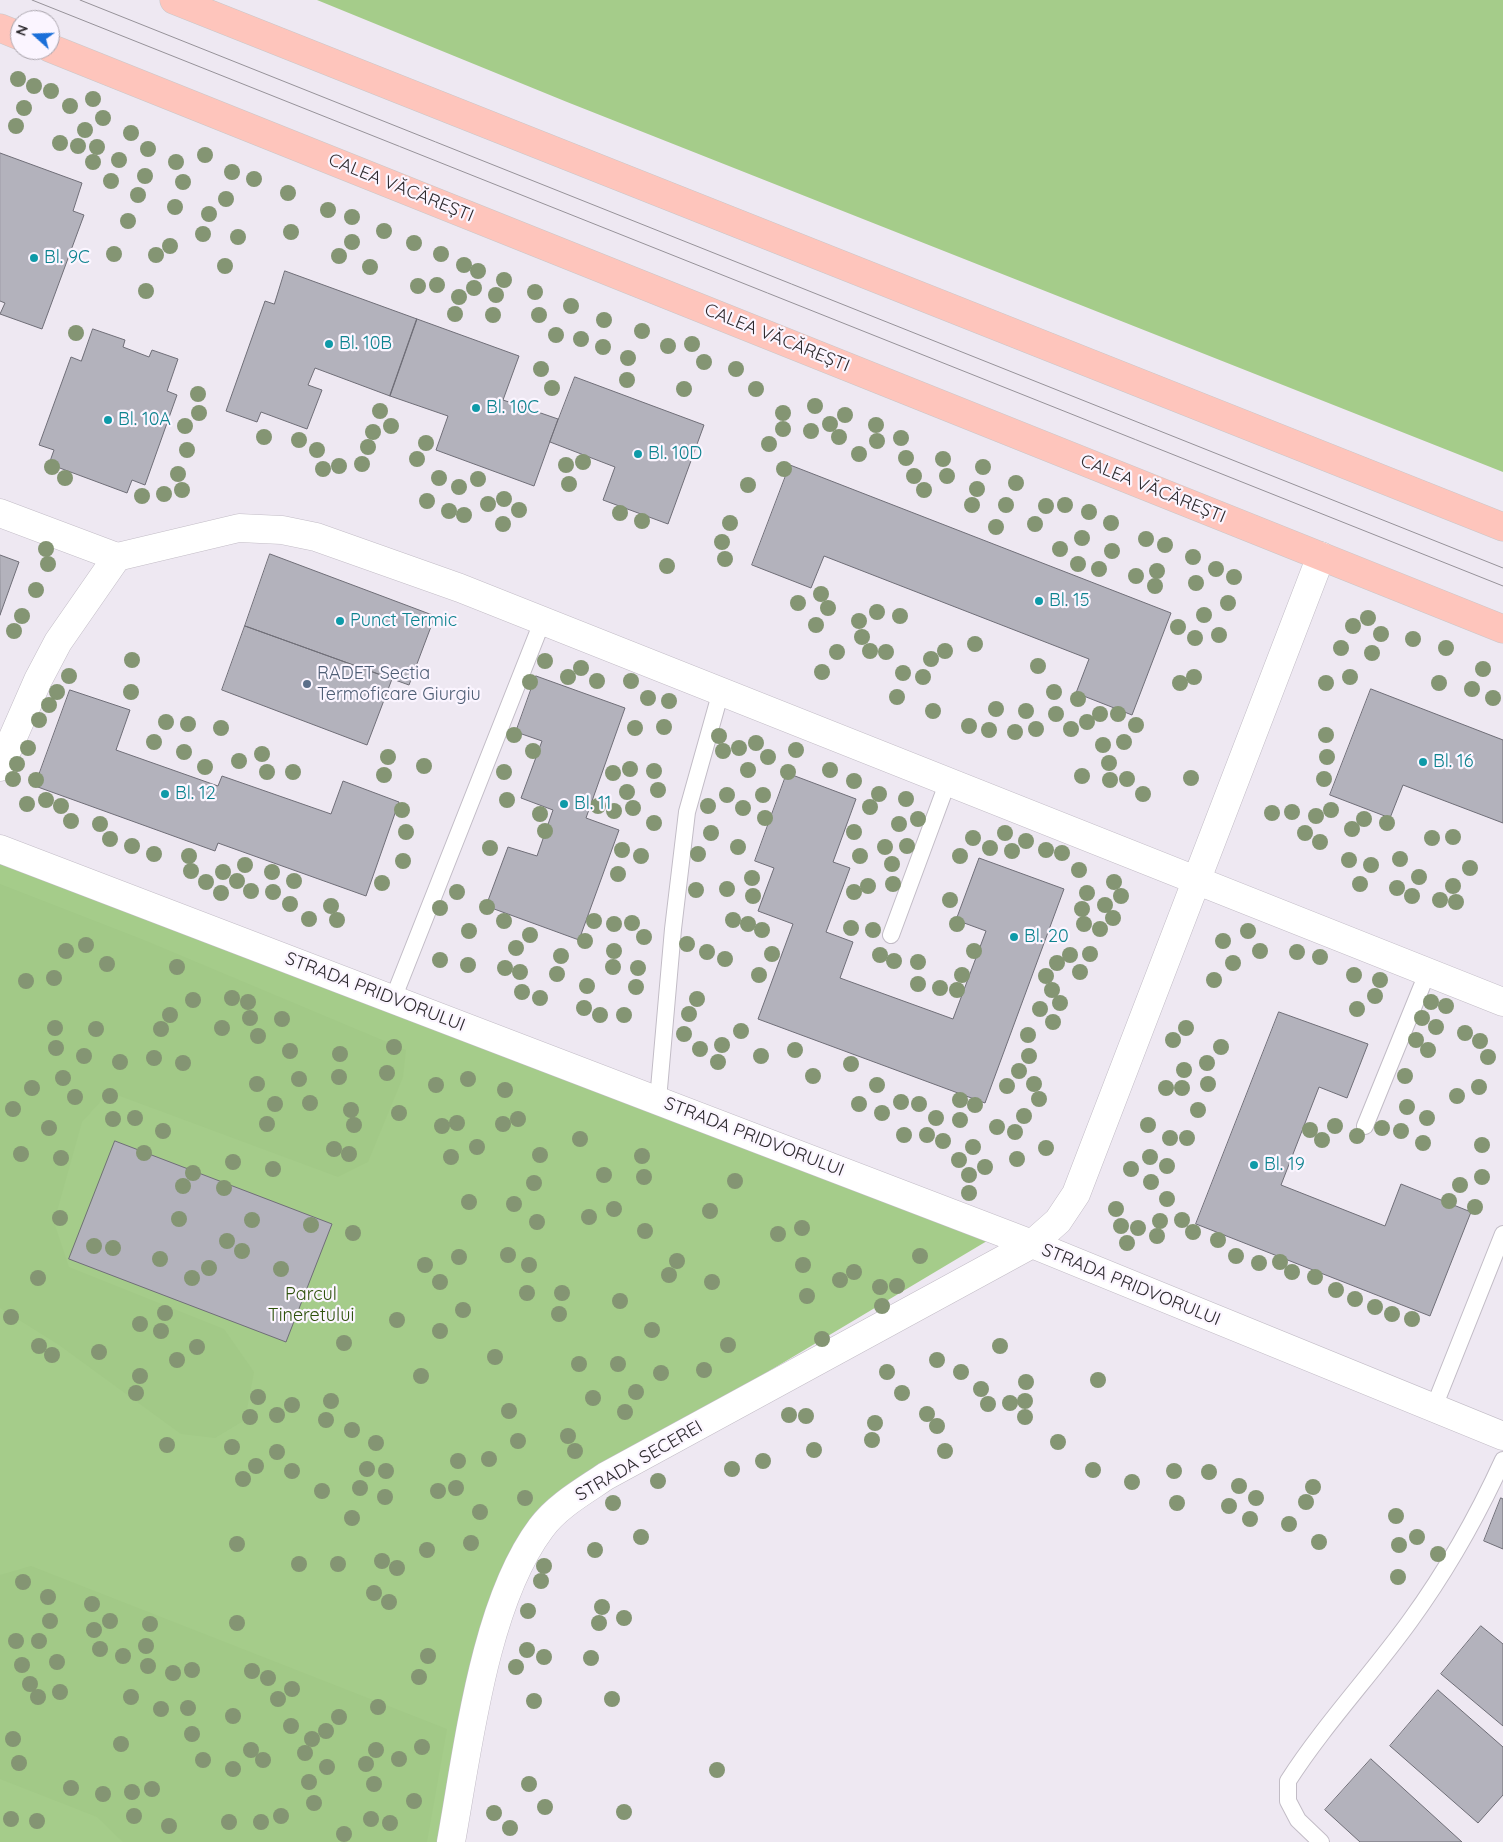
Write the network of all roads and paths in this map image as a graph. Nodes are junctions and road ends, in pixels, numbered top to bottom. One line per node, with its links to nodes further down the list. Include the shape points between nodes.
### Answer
1 (174, 0): 4 (main road)
2 (60, 52): 5 (main road, CALEA VĂCĂREȘTI)
3 (0, 513): 6 (street)
4 (1503, 527)
5 (1321, 556): 8 (main road, CALEA VĂCĂREȘTI); 13 (street, STRADA SECEREI)
6 (118, 557): 7 (street, via 239,528 282,530 325,540 460,588); 10 (street, via 58,642)
7 (542, 622): 9 (street); 16 (lane)
8 (1503, 629)
9 (721, 691): 11 (street); 18 (lane, via 687,812)
10 (2, 754)
11 (948, 781): 13 (street); 14 (lane)
12 (0, 848): 16 (street, STRADA PRIDVORULUI)
13 (1197, 879): 15 (street); 21 (street, STRADA SECEREI, via 1076,1194 1058,1221)
14 (891, 935)
15 (1428, 971): 17 (street); 19 (lane)
16 (393, 999): 18 (street, STRADA PRIDVORULUI)
17 (1503, 1002)
18 (658, 1100): 21 (street, STRADA PRIDVORULUI)
19 (1365, 1126)
20 (1503, 1234): 22 (lane)
21 (1032, 1244): 22 (street, STRADA PRIDVORULUI); 25 (street, STRADA SECEREI, via 606,1476 571,1500 542,1526 525,1552 510,1585 490,1644)
22 (1434, 1408): 23 (street, STRADA PRIDVORULUI)
23 (1503, 1436)
24 (1503, 1460): 26 (lane, via 1478,1514 1442,1574 1288,1781 1288,1801 1294,1814)
25 (451, 1842)
26 (1321, 1842)

